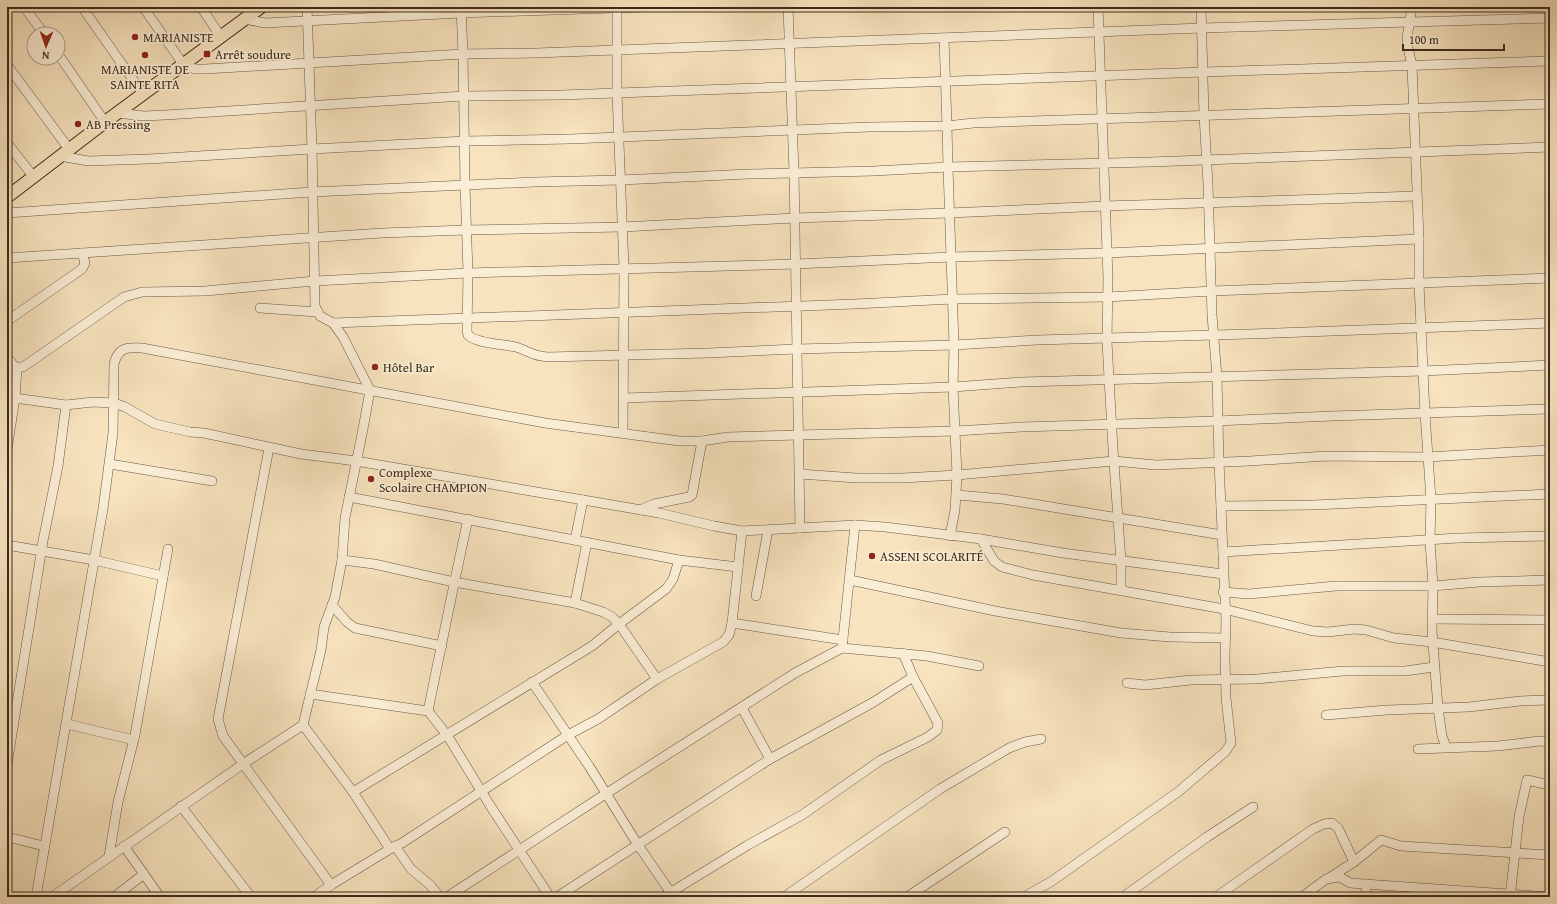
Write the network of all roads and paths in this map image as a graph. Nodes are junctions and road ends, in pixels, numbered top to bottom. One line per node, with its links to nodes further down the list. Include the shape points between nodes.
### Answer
1 (24, 7): 18 (street)
2 (82, 7): 37 (street)
3 (143, 7): 27 (street)
4 (201, 7): 21 (street)
5 (307, 7): 16 (street)
6 (641, 7): 12 (street)
7 (788, 7): 23 (street)
8 (1098, 7): 20 (street)
9 (1201, 7): 19 (street)
10 (1412, 7): 17 (street)
11 (259, 8): 15 (main road)
12 (617, 8): 13 (street); 24 (street)
13 (461, 10): 16 (street); 25 (street)
14 (1550, 18): 17 (street)
15 (244, 19): 16 (street, via 265,23); 21 (main road)
16 (307, 21): 28 (street)
17 (1410, 22): 19 (street); 30 (street, via 1408,48)
18 (38, 26)
19 (1202, 28): 20 (street); 32 (street)
20 (1098, 32): 22 (street); 33 (street)
21 (221, 37): 27 (main road)
22 (944, 38): 23 (street); 34 (street)
23 (790, 43): 24 (street); 35 (street)
24 (616, 49): 25 (street, via 536,54); 36 (street)
25 (463, 54): 28 (street); 38 (street)
26 (1550, 61): 30 (street)
27 (184, 64): 28 (street, via 195,69); 37 (main road)
28 (308, 64): 40 (street)
29 (7, 65): 53 (street)
30 (1412, 65): 32 (street); 41 (street)
31 (66, 66): 45 (street)
32 (1204, 72): 33 (street); 43 (street)
33 (1100, 76): 34 (street); 44 (street)
34 (945, 82): 35 (street); 46 (street)
35 (791, 86): 36 (street); 47 (street)
36 (617, 93): 38 (street); 48 (street)
37 (143, 94): 42 (main road)
38 (464, 96): 40 (street); 49 (street)
39 (1550, 104): 41 (street)
40 (310, 105): 42 (street, via 144,116); 52 (street)
41 (1414, 109): 43 (street); 54 (street)
42 (117, 113): 45 (main road)
43 (1204, 115): 44 (street); 55 (street)
44 (1102, 120): 46 (street); 56 (street)
45 (105, 122): 53 (main road)
46 (946, 126): 47 (street); 57 (street)
47 (793, 130): 48 (street); 58 (street)
48 (619, 136): 49 (street); 60 (street)
49 (465, 141): 52 (street); 61 (street)
50 (7, 143): 59 (street)
51 (1550, 147): 54 (street)
52 (312, 149): 53 (street, via 88,161); 62 (street)
53 (64, 152): 59 (main road)
54 (1415, 153): 55 (street); 63 (street)
55 (1207, 159): 56 (street); 65 (street)
56 (1103, 162): 57 (street); 66 (street)
57 (948, 167): 58 (street); 68 (street)
58 (794, 172): 60 (street); 69 (street)
59 (33, 176): 64 (main road)
60 (621, 180): 61 (street); 70 (street)
61 (464, 185): 62 (street); 71 (street)
62 (312, 192): 67 (street); 72 (street)
63 (1417, 196): 65 (street); 73 (street)
64 (7, 197)
65 (1208, 203): 66 (street); 74 (street)
66 (1105, 206): 68 (street); 76 (street)
67 (7, 213)
68 (949, 213): 69 (street); 77 (street)
69 (795, 218): 70 (street); 79 (street)
70 (622, 227): 71 (street); 80 (street)
71 (466, 230): 72 (street); 81 (street)
72 (313, 238): 75 (street); 83 (street)
73 (1420, 239): 74 (street); 84 (street)
74 (1210, 248): 76 (street); 85 (street)
75 (82, 253): 78 (street); 93 (street, via 82,269)
76 (1107, 253): 77 (street); 86 (street)
77 (951, 257): 79 (street); 87 (street)
78 (7, 258)
79 (796, 264): 80 (street); 88 (street)
80 (624, 268): 81 (street); 91 (street)
81 (468, 273): 83 (street); 92 (street)
82 (1550, 278): 84 (street)
83 (315, 282): 90 (street); 104 (street, via 133,294 124,297)
84 (1420, 284): 85 (street); 96 (street)
85 (1212, 291): 86 (street); 97 (street)
86 (1108, 297): 87 (street); 98 (street)
87 (952, 299): 88 (street); 99 (street)
88 (796, 306): 91 (street); 100 (street)
89 (260, 308): 90 (street)
90 (317, 312): 94 (street)
91 (624, 312): 92 (street); 101 (street)
92 (468, 318): 94 (street); 101 (street, via 467,331 470,338 518,348 538,357)
93 (7, 321)
94 (333, 322): 109 (street)
95 (1550, 323): 96 (street)
96 (1422, 328): 97 (street); 105 (street)
97 (1214, 335): 98 (street); 106 (street)
98 (1108, 337): 99 (street); 107 (street)
99 (954, 345): 100 (street); 108 (street)
100 (797, 349): 101 (street); 110 (street)
101 (623, 355): 112 (street)
102 (7, 357): 104 (street)
103 (1550, 365): 105 (street)
104 (17, 368): 111 (street)
105 (1423, 371): 106 (street); 116 (street)
106 (1217, 377): 107 (street); 117 (street)
107 (1109, 380): 108 (street); 118 (street)
108 (953, 387): 110 (street); 119 (street)
109 (370, 390): 113 (street, via 132,348 122,350 116,355); 120 (street, via 545,423); 128 (street)
110 (799, 393): 112 (street); 121 (street)
111 (11, 398): 114 (street); 124 (street)
112 (624, 398): 120 (street)
113 (114, 403): 114 (street); 123 (street, via 155,424); 130 (street)
114 (66, 405): 156 (street, via 58,466)
115 (1550, 409): 116 (street)
116 (1424, 414): 117 (street); 126 (street)
117 (1217, 421): 118 (street); 129 (street)
118 (1112, 425): 119 (street); 127 (street)
119 (955, 431): 121 (street); 132 (street)
120 (623, 433): 122 (street, via 669,440)
121 (799, 435): 122 (street, via 728,437); 131 (street)
122 (702, 441): 140 (street, via 692,495)
123 (269, 448): 128 (street); 209 (street, via 218,719 223,736)
124 (7, 450)
125 (1550, 450): 126 (street)
126 (1427, 458): 129 (street, via 1326,456); 137 (street)
127 (1114, 461): 129 (street, via 1156,464); 132 (street); 141 (street)
128 (356, 462): 136 (street); 138 (street)
129 (1219, 462): 139 (street)
130 (110, 464): 133 (street); 158 (street)
131 (800, 474): 132 (street, via 856,478); 144 (street)
132 (957, 475): 134 (street)
133 (212, 481)
134 (957, 494): 141 (street); 148 (street)
135 (1550, 494): 137 (street)
136 (349, 497): 142 (street); 159 (street)
137 (1431, 499): 139 (street, via 1314,505); 152 (street)
138 (583, 500): 140 (street); 151 (street)
139 (1221, 506): 147 (street)
140 (640, 510): 145 (street)
141 (1118, 518): 147 (street); 161 (street)
142 (468, 519): 151 (street); 167 (street)
143 (855, 526): 144 (street); 148 (street, via 885,527); 165 (street)
144 (800, 528): 146 (street)
145 (742, 530): 146 (street); 162 (street)
146 (768, 530): 171 (street)
147 (1222, 535): 157 (street)
148 (950, 536): 150 (street)
149 (1550, 536): 152 (street)
150 (981, 539): 161 (street); 169 (street, via 994,561 1002,567)
151 (575, 540): 153 (street)
152 (1430, 541): 157 (street); 168 (street)
153 (586, 542): 160 (street); 172 (street)
154 (7, 545): 156 (street)
155 (168, 549): 164 (street)
156 (42, 550): 158 (street); 194 (street)
157 (1223, 552): 163 (street)
158 (94, 560): 164 (street); 199 (street)
159 (342, 560): 167 (street, via 374,564); 173 (street)
160 (679, 560): 162 (street); 177 (street, via 674,579 666,589)
161 (1121, 561): 163 (street); 169 (street)
162 (738, 568): 178 (street)
163 (1222, 574): 170 (street)
164 (163, 576): 204 (street)
165 (850, 580): 179 (street, via 995,611 1121,633); 181 (street)
166 (1550, 580): 168 (street)
167 (454, 582): 172 (street); 182 (street)
168 (1433, 586): 170 (street, via 1336,586 1248,594); 175 (street)
169 (1121, 590): 174 (street)
170 (1223, 592): 174 (street)
171 (756, 596)
172 (575, 603): 177 (street, via 603,612)
173 (332, 605): 182 (street, via 346,622 355,628); 192 (street, via 324,627)
174 (1224, 609): 179 (street); 180 (street, via 1313,631 1366,630 1394,638)
175 (1432, 619): 176 (street); 180 (street)
176 (1550, 620)
177 (619, 624): 188 (street); 190 (street, via 577,656)
178 (732, 624): 181 (street); 188 (street, via 723,642)
179 (1225, 638): 189 (street)
180 (1432, 642): 184 (street); 186 (street)
181 (843, 644): 183 (street); 195 (street)
182 (442, 646): 197 (street)
183 (902, 653): 185 (street); 187 (street)
184 (1550, 662)
185 (979, 666)
186 (1434, 667): 189 (street); 196 (street)
187 (914, 677): 208 (street); 232 (street, via 938,724 937,730 881,760 802,815 748,845)
188 (657, 679): 202 (street, via 598,719)
189 (1226, 680): 191 (street, via 1191,680 1145,685); 246 (street, via 1231,743 1225,752 1172,797 1052,881)
190 (532, 682): 201 (street); 202 (street)
191 (1127, 683)
192 (310, 694): 197 (street); 200 (street)
193 (1550, 700): 196 (street)
194 (12, 707): 210 (street)
195 (742, 708): 208 (street); 214 (street)
196 (1438, 708): 198 (street); 206 (street)
197 (428, 711): 201 (street)
198 (1326, 715)
199 (67, 724): 204 (street); 220 (street)
200 (303, 724): 209 (street); 212 (street)
201 (447, 735): 212 (street); 213 (street)
202 (568, 735): 213 (street); 214 (street)
203 (1041, 739): 244 (street, via 1009,748 940,789)
204 (134, 740): 226 (street, via 118,802)
205 (1550, 742): 206 (street)
206 (1446, 747): 207 (street)
207 (1418, 749)
208 (770, 759): 219 (street)
209 (243, 764): 215 (street); 231 (street)
210 (7, 765)
211 (1550, 784): 224 (street, via 1527,780 1519,817)
212 (353, 792): 222 (street)
213 (482, 792): 222 (street); 223 (street)
214 (607, 793): 219 (street); 223 (street)
215 (181, 806): 221 (street); 238 (street)
216 (1253, 807): 247 (street)
217 (1005, 832): 245 (street)
218 (7, 837): 220 (street)
219 (638, 845): 232 (street); 243 (street)
220 (44, 846): 234 (street)
221 (124, 846): 226 (street); 228 (street)
222 (393, 847): 231 (street); 240 (street)
223 (519, 850): 241 (street); 242 (street)
224 (1516, 852): 225 (street); 227 (street, via 1401,846 1381,840); 233 (street)
225 (1550, 854)
226 (109, 856): 235 (street)
227 (1354, 862): 229 (street); 248 (street, via 1338,828 1332,824 1324,824 1313,829)
228 (144, 874): 236 (street); 237 (street)
229 (1326, 879): 230 (street, via 1340,877 1350,883); 249 (street)
230 (1366, 884): 233 (street); 250 (street)
231 (331, 885): 239 (street)
232 (669, 895)
233 (1511, 895): 251 (street)
234 (36, 897)
235 (52, 897)
236 (114, 897)
237 (160, 897)
238 (251, 897)
239 (314, 897)
240 (440, 897)
241 (447, 897)
242 (550, 897)
243 (557, 897)
244 (784, 897)
245 (907, 897)
246 (1024, 897)
247 (1123, 897)
248 (1216, 897)
249 (1302, 897)
250 (1366, 897)
251 (1550, 897)

